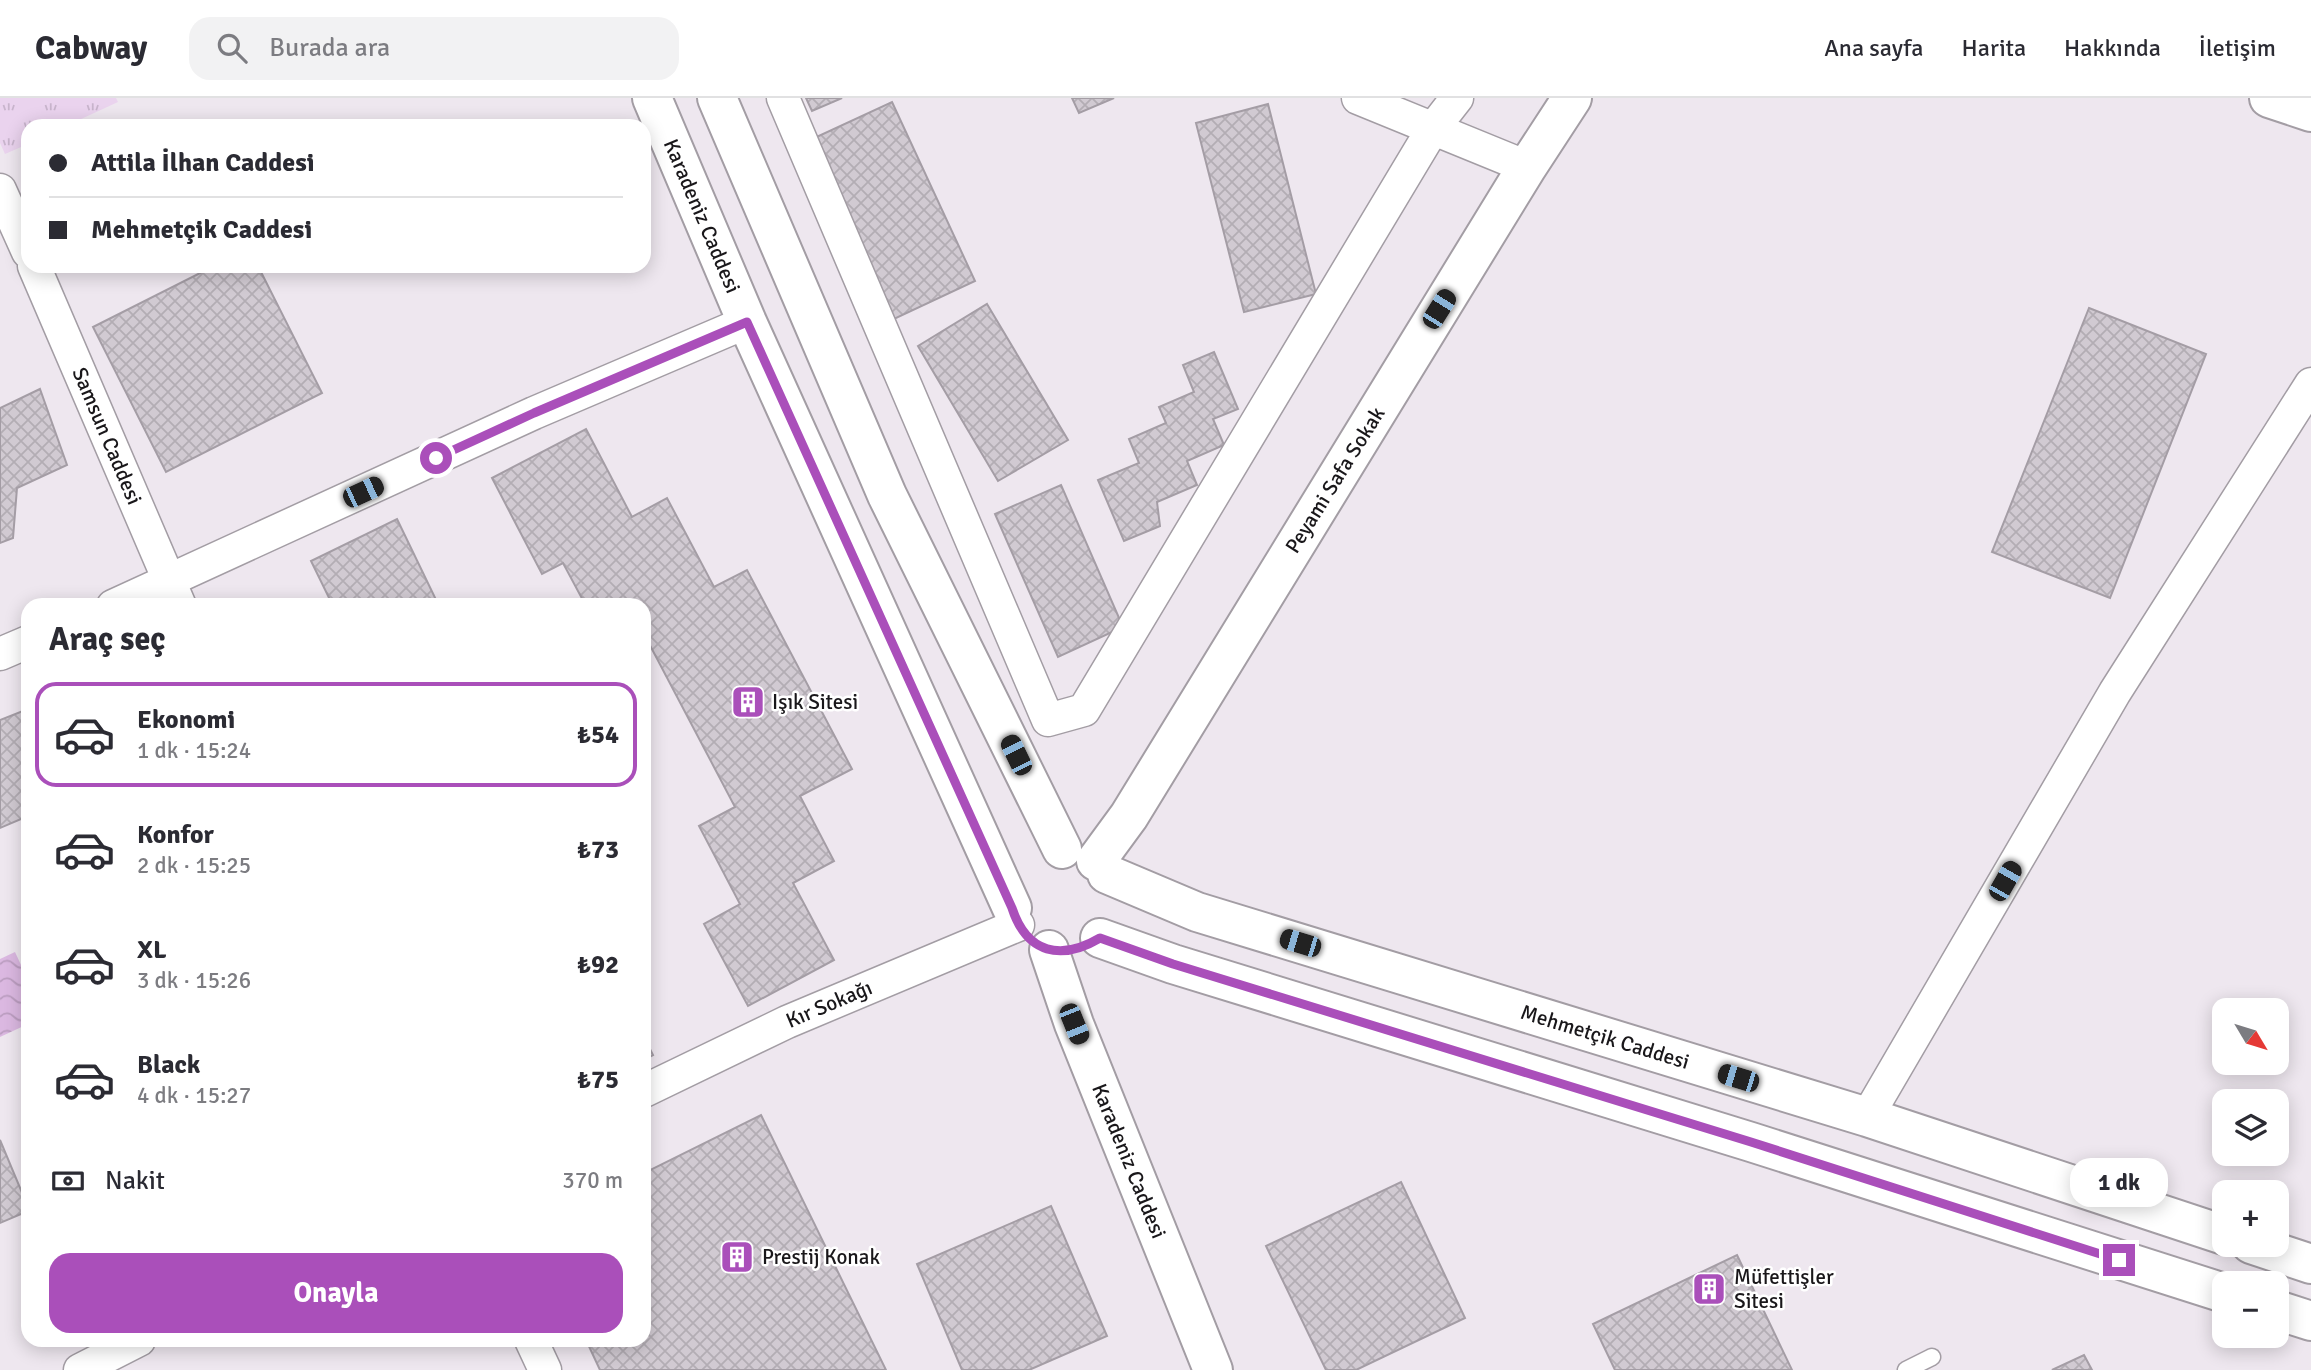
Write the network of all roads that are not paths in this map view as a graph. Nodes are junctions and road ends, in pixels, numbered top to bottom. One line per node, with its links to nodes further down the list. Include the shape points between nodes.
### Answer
1 (652, 98): 14 (main road, Karadeniz Caddesi)
2 (717, 98): 20 (main road, via 887,495)
3 (783, 98): 9 (street, via 1048,720 1084,710)
4 (1358, 98): 9 (street)
5 (1457, 98): 9 (street)
6 (1572, 98): 10 (main road, Peyami Safa Sokak)
7 (2269, 98): 8 (main road)
8 (2311, 112)
9 (1432, 130): 10 (street)
10 (1527, 167): 20 (main road, Peyami Safa Sokak, via 1129,816)
11 (0, 190): 12 (street)
12 (21, 237)
13 (37, 273): 16 (street, Samsun Caddesi)
14 (747, 322): 16 (street, via 534,413); 21 (main road, Karadeniz Caddesi)
15 (2311, 384): 25 (street, via 2115,692)
16 (174, 594): 17 (street)
17 (154, 598)
18 (21, 645): 19 (street)
19 (0, 654)
20 (1088, 861): 21 (main road, via 1045,853 1030,862 1013,890); 22 (main road, via 1114,891 1110,923); 25 (main road, Mehmetçik Caddesi, via 1197,912)
21 (1015, 917): 23 (main road, via 1033,943); 24 (street, Kır Sokağı)
22 (1100, 938): 23 (main road, via 1067,952); 29 (main road)
23 (1049, 950): 37 (main road, Karadeniz Caddesi, via 1074,1024)
24 (651, 1088)
25 (1867, 1117): 26 (main road, Mehmetçik Caddesi)
26 (2212, 1231)
27 (2289, 1257): 28 (main road)
28 (2311, 1264)
29 (2212, 1289)
30 (2289, 1314): 31 (main road)
31 (2311, 1321)
32 (125, 1347): 35 (street)
33 (534, 1347): 36 (street)
34 (1933, 1357): 38 (lane)
35 (80, 1370)
36 (545, 1370)
37 (1213, 1370)
38 (1906, 1370)

